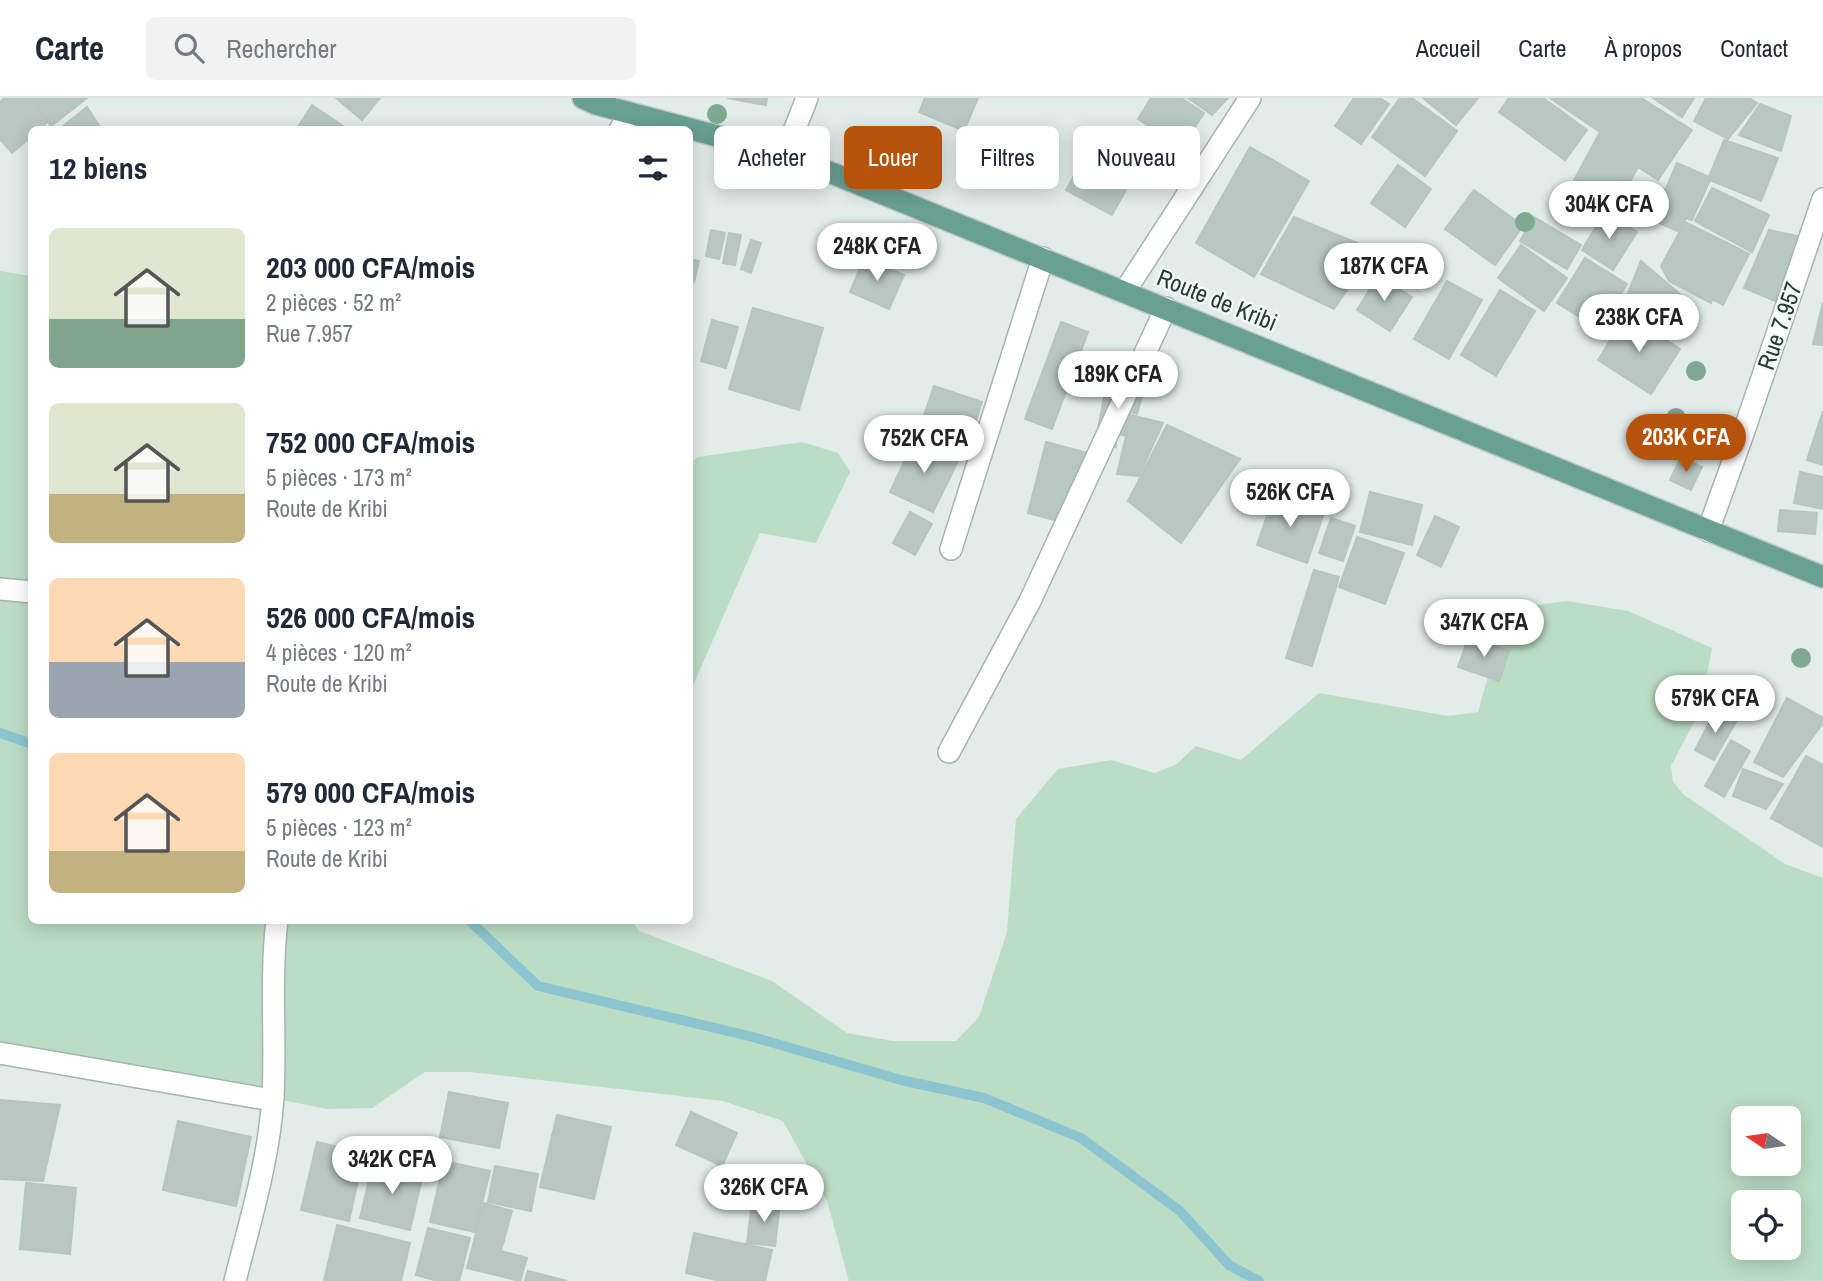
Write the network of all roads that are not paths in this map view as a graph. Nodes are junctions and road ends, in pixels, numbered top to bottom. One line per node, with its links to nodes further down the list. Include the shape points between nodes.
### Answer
1 (583, 98): 4 (main road, Route de Kribi)
2 (807, 98): 6 (street)
3 (1250, 98): 12 (street)
4 (624, 121): 5 (main road, Route de Kribi)
5 (648, 126)
6 (796, 126)
7 (693, 135): 8 (main road, Route de Kribi)
8 (714, 139)
9 (830, 172): 11 (main road, Route de Kribi)
10 (1823, 199): 14 (street, Rue 7.957)
11 (1043, 258): 12 (main road, Route de Kribi); 15 (street)
12 (1125, 291): 13 (main road, Route de Kribi)
13 (1166, 308): 14 (main road, Route de Kribi); 19 (street, via 1030,601)
14 (1707, 531): 16 (main road, Route de Kribi)
15 (951, 549)
16 (1823, 577)
17 (0, 589): 18 (street)
18 (28, 592)
19 (949, 752)
20 (277, 924): 22 (street)
21 (0, 1053): 22 (street)
22 (272, 1100): 23 (street, via 261,1178)
23 (235, 1281)

